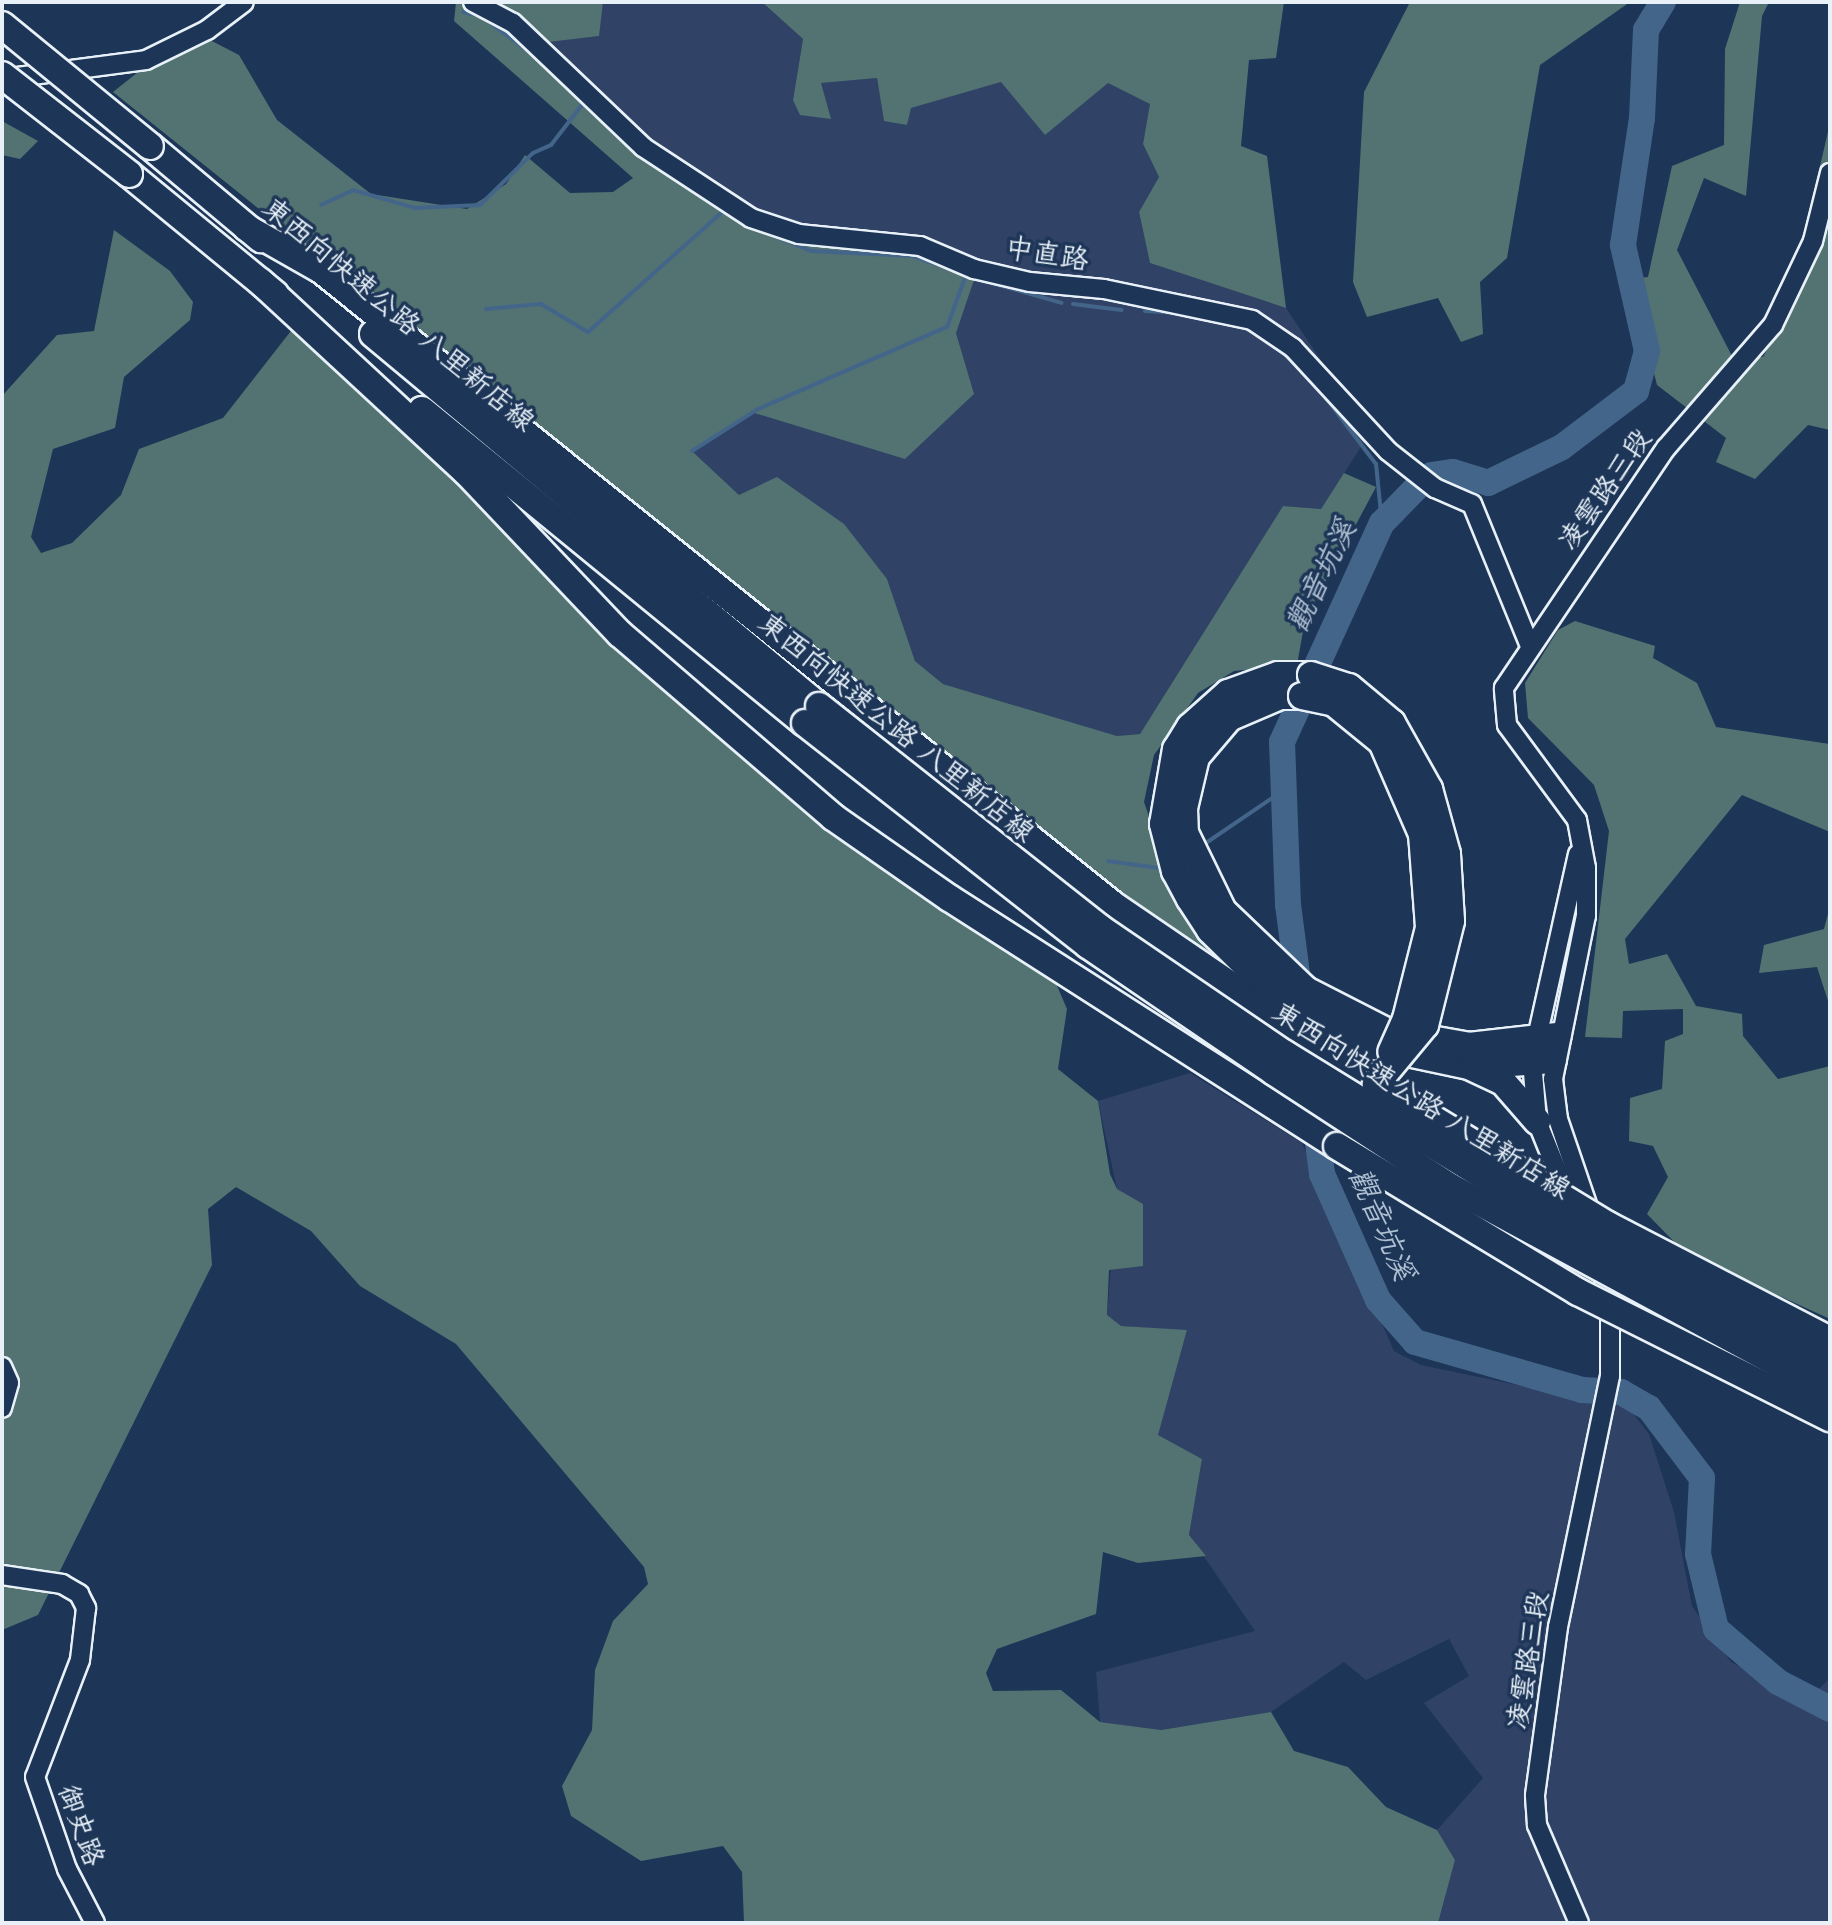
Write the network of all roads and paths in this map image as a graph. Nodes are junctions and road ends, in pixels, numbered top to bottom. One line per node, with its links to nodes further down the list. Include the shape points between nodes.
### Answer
1 (244, 2): 4 (street, via 207,30 146,60)
2 (475, 2): 8 (street, 中直路, via 513,23 643,147 751,218 799,234 920,246 974,269 1030,282 1104,289 1252,320 1293,348 1388,451 1435,488 1472,504)
3 (2, 25): 6 (highway, 東西向快速公路 八里新店線, bridge)
4 (2, 77): 7 (highway, 東西向快速公路 八里新店線, bridge)
5 (1830, 173): 8 (street, 凌雲路三段, via 1813,241 1773,325 1697,408)
6 (247, 228): 9 (highway, 東西向快速公路 八里新店線); 13 (highway, via 321,270 1112,904)
7 (261, 282): 9 (highway, 東西向快速公路 八里新店線); 15 (highway, via 466,472 620,634 725,730 949,898)
8 (1529, 644): 11 (street, 凌雲路三段, via 1504,688 1503,709 1507,725 1568,802 1580,839 1586,916)
9 (812, 715): 19 (highway, 東西向快速公路 八里新店線, bridge, via 1100,928 1285,1054 1572,1232); 20 (highway, 東西向快速公路 八里新店線, bridge, via 1088,945 1274,1072 1504,1217)
10 (1345, 1024): 11 (highway, via 1457,1045); 12 (highway, via 1402,1056); 13 (highway, bridge, via 1235,957 1190,899 1165,844 1167,775 1190,727 1228,693 1278,675 1326,678 1371,702 1410,749 1440,820 1451,888 1444,957 1425,1025)
11 (1544, 1048): 12 (highway); 14 (street, 凌雲路三段); 16 (street, 凌雲路三段, via 1558,1119 1588,1205)
12 (1469, 1066): 14 (highway, via 1503,1082)
13 (1376, 1084): 15 (highway, bridge); 17 (highway, bridge, via 1608,1225)
14 (1537, 1121): 16 (street, 凌雲路三段)
15 (1337, 1146): 22 (highway, bridge, via 1578,1292)
16 (1604, 1280): 25 (street, 凌雲路三段, via 1610,1308 1610,1376 1554,1653 1535,1795 1541,1839)
17 (1830, 1340)
18 (2, 1367): 21 (street, via 9,1383)
19 (1830, 1368)
20 (1830, 1392)
21 (2, 1408)
22 (1830, 1418)
23 (2, 1575): 24 (street, 御史路, via 62,1584 79,1594 86,1608 80,1660 35,1777 67,1869)
24 (95, 1923)
25 (1579, 1923)

